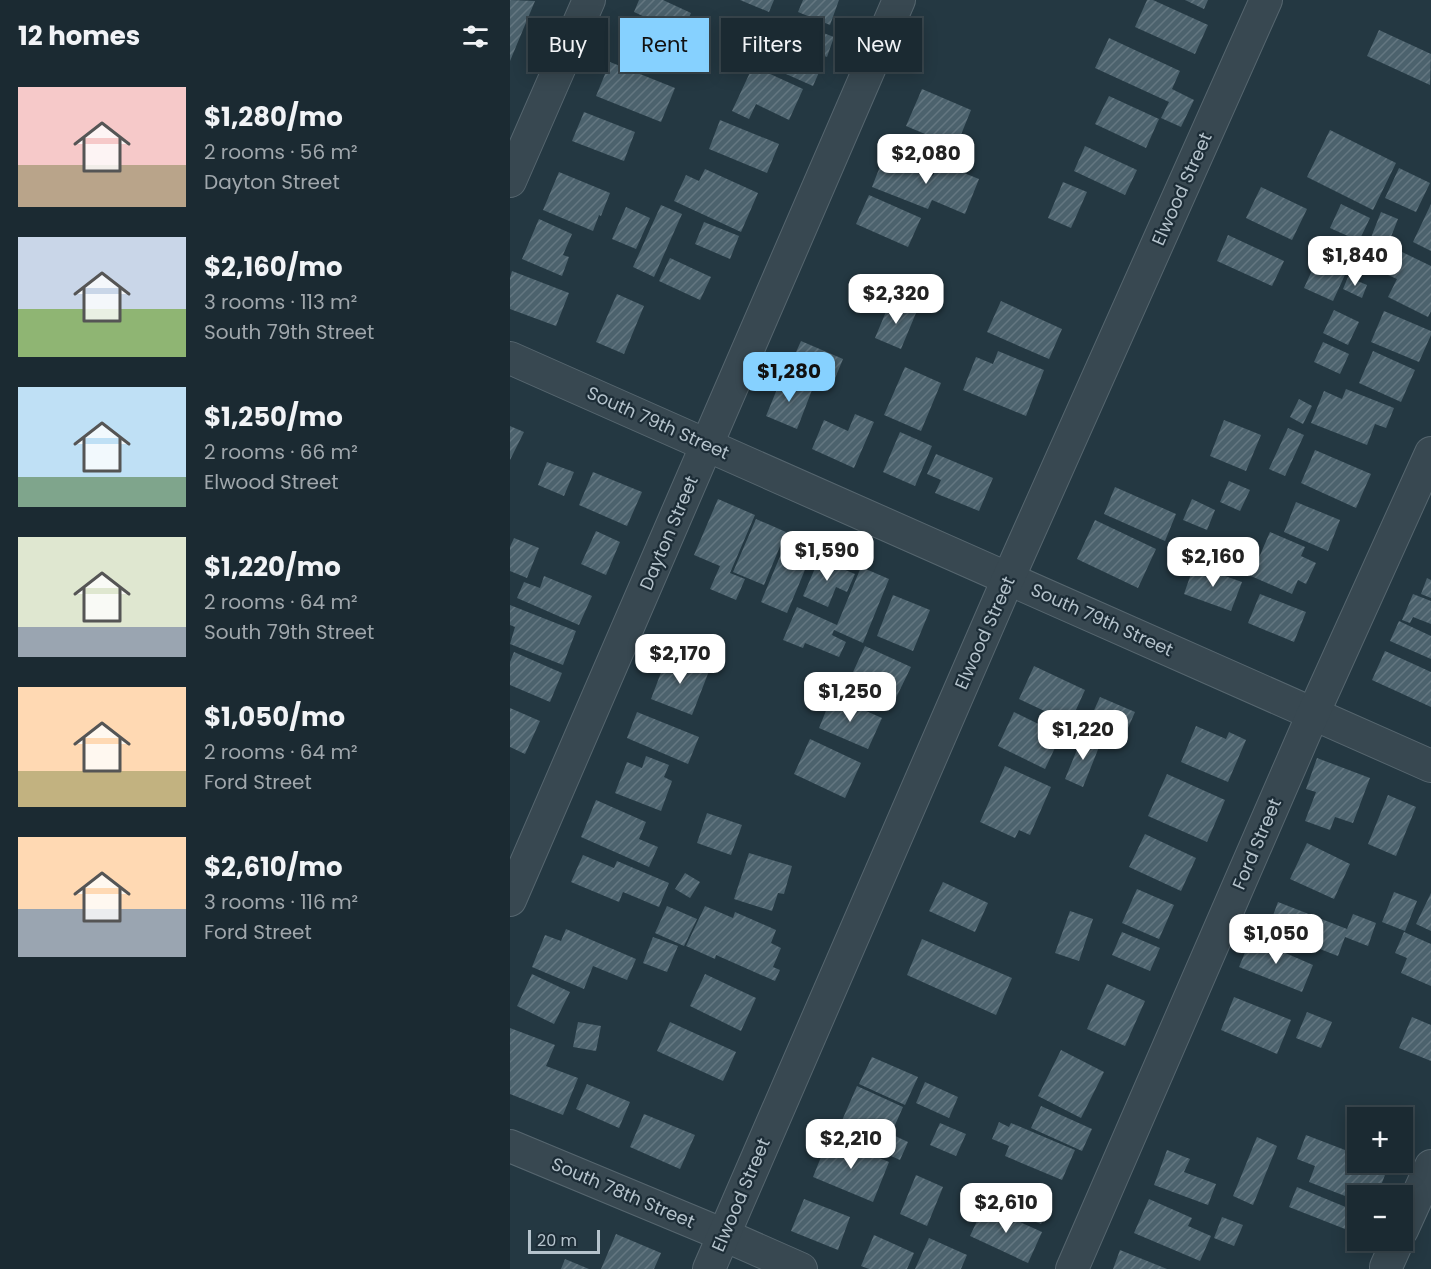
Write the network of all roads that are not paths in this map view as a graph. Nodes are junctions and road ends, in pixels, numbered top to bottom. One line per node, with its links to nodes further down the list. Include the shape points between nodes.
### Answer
1 (590, 0): 4 (street)
2 (899, 0): 6 (street, Dayton Street)
3 (1266, 0): 8 (street, Elwood Street)
4 (510, 182)
5 (510, 358): 6 (street, South 79th Street)
6 (707, 445): 8 (street, South 79th Street); 11 (street, Dayton Street)
7 (1431, 453): 9 (street, Ford Street)
8 (1008, 579): 9 (street, South 79th Street); 15 (street, Elwood Street)
9 (1313, 714): 10 (street, South 79th Street); 18 (street, Ford Street)
10 (1431, 766)
11 (510, 900)
12 (510, 1146): 15 (street, South 78th Street)
13 (1431, 1166): 14 (street)
14 (1413, 1206)
15 (724, 1235): 16 (street, Elwood Street); 17 (street, South 78th Street)
16 (709, 1269)
17 (801, 1269)
18 (1072, 1269)

